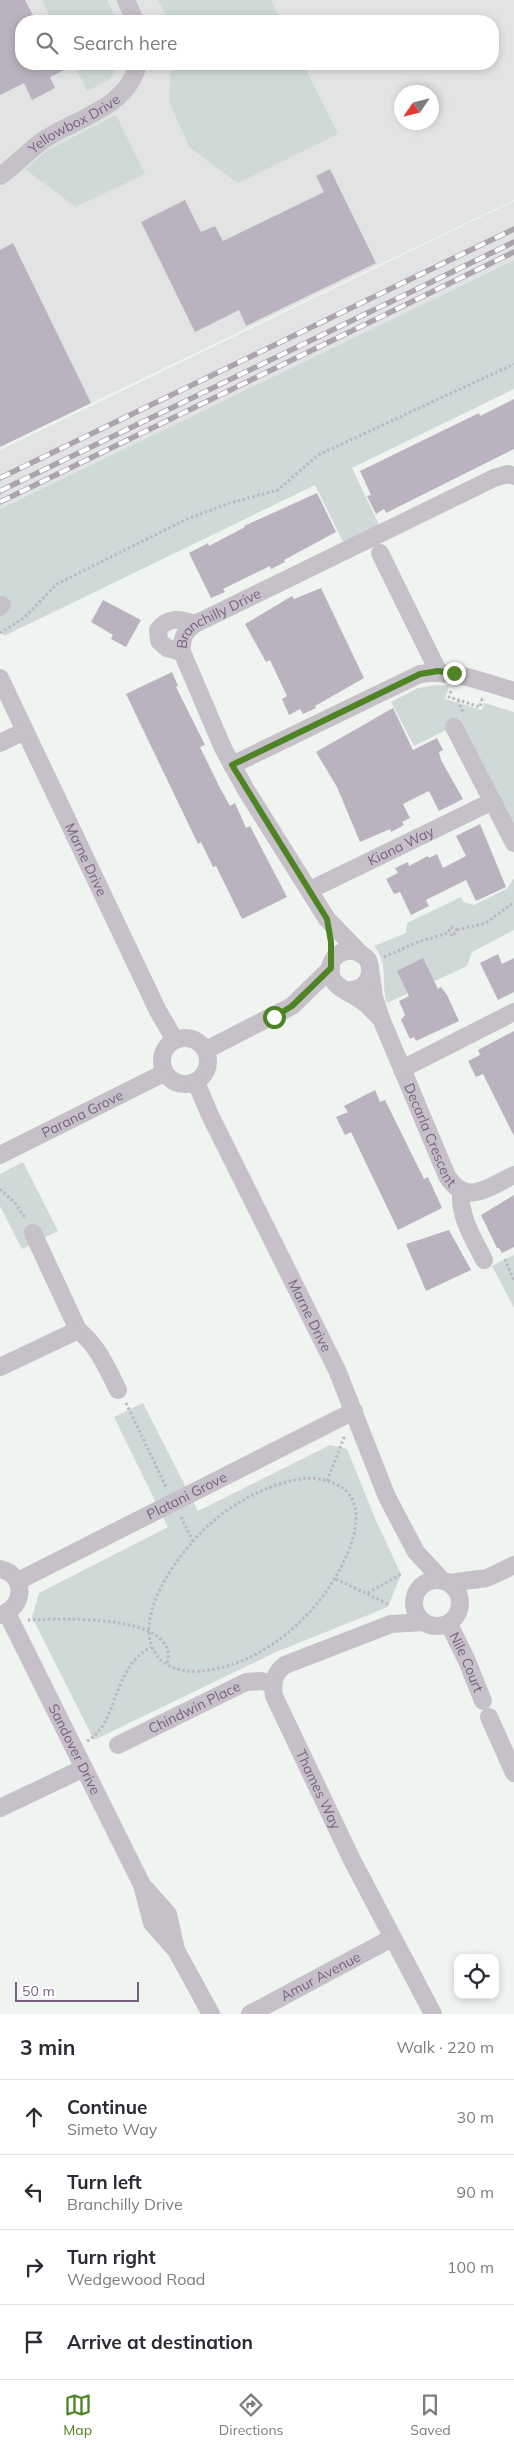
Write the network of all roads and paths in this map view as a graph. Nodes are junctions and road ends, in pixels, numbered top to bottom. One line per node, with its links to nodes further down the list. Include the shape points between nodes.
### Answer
1 (126, 0): 2 (street)
2 (132, 15)
3 (136, 70): 4 (street, Yellowbox Drive, via 133,80 121,95 106,107 46,139)
4 (0, 176)
5 (514, 364): 9 (path, via 318,455 278,490 187,519 57,584 24,618)
6 (514, 476): 8 (street, Branchilly Drive, via 508,474 494,478)
7 (380, 552): 11 (street)
8 (195, 624): 10 (street, Branchilly Drive, via 186,630 182,638); 10 (street, via 177,618 165,621 158,630 159,640 167,648)
9 (0, 633)
10 (182, 652): 19 (street, Branchilly Drive)
11 (438, 671): 14 (street); 19 (street, via 420,674)
12 (0, 678): 17 (street, Marne Drive)
13 (453, 684): 15 (path, via 449,697 480,708 482,699)
14 (514, 692)
15 (490, 702)
16 (454, 726): 20 (street)
17 (25, 731): 18 (street); 35 (street, Marne Drive, via 158,1011)
18 (0, 743)
19 (232, 765): 22 (street, Branchilly Drive)
20 (493, 801): 21 (street); 22 (street, Kiana Way)
21 (514, 843)
22 (310, 890): 24 (street, Branchilly Drive)
23 (514, 902): 25 (path, via 486,923)
24 (327, 919): 27 (street, Branchilly Drive); 29 (street, Branchilly Drive)
25 (457, 930): 26 (path, via 453,936); 26 (path, via 451,927)
26 (448, 933): 28 (path, via 381,958)
27 (356, 950): 29 (street, via 345,950); 30 (street, via 368,960)
28 (378, 954)
29 (331, 965): 31 (street, via 333,980); 32 (street)
30 (371, 974): 31 (street, via 358,989); 34 (street, Decarla Crescent)
31 (344, 989): 32 (street); 34 (street, Decarla Crescent, via 365,1003)
32 (292, 1006): 36 (street)
33 (514, 1012): 37 (street)
34 (382, 1021): 37 (street, Decarla Crescent)
35 (175, 1040): 36 (street, via 189,1038); 38 (street, via 169,1044 162,1058)
36 (206, 1050): 39 (street, via 208,1065 202,1078)
37 (402, 1069): 43 (street, Decarla Crescent, via 447,1176)
38 (164, 1073): 39 (street, via 182,1085); 40 (street, Parana Grove)
39 (196, 1082): 51 (street, Marne Drive)
40 (1, 1151)
41 (514, 1174): 43 (street, Decarla Crescent, via 473,1194)
42 (0, 1190): 44 (path, via 15,1203)
43 (461, 1192): 46 (street, via 463,1215)
44 (32, 1233): 48 (street)
45 (505, 1259): 47 (path)
46 (484, 1260)
47 (514, 1281)
48 (78, 1330): 49 (street); 50 (street, via 99,1352)
49 (0, 1367)
50 (118, 1390): 53 (path, via 140,1428)
51 (354, 1411): 52 (path); 53 (street, Platani Grove); 55 (street, Marne Drive, via 387,1497)
52 (327, 1481): 54 (path, via 308,1478 266,1489 225,1512); 60 (path, via 348,1493 356,1517 350,1548)
53 (174, 1502): 54 (path); 61 (street, Platani Grove)
54 (193, 1541): 72 (path, via 162,1583)
55 (416, 1552): 62 (street, Marne Drive); 64 (street, Marne Drive)
56 (514, 1565): 59 (street)
57 (0, 1569): 61 (street)
58 (403, 1573): 63 (path)
59 (487, 1578): 62 (street); 66 (street)
60 (336, 1579): 63 (path); 74 (path, via 301,1621 245,1660 207,1670 182,1670)
61 (18, 1581): 67 (street, via 20,1597 17,1605)
62 (445, 1581): 64 (street, via 428,1582); 66 (street, via 459,1594)
63 (367, 1593): 65 (path)
64 (416, 1597): 69 (street, via 416,1614); 70 (street)
65 (390, 1605)
66 (460, 1609): 71 (street)
67 (4, 1614): 78 (street, Sandover Drive)
68 (28, 1620): 72 (path, via 108,1621)
69 (424, 1622): 70 (street); 71 (street, via 436,1627)
70 (391, 1624): 75 (street, via 283,1666)
71 (449, 1624): 79 (street, Nile Court, via 468,1661)
72 (149, 1631): 73 (path); 74 (path, via 166,1646)
73 (151, 1647): 74 (path); 76 (path, via 130,1663 96,1734)
74 (167, 1664)
75 (272, 1684): 77 (street, Chindwin Place, via 246,1682); 81 (street, Thames Way, via 278,1704)
76 (85, 1741)
77 (118, 1744)
78 (84, 1768): 80 (street); 82 (street, Sandover Drive, via 142,1885 152,1924 176,1950)
79 (514, 1773)
80 (0, 1808)
81 (392, 1938): 83 (street, Amur Avenue); 84 (street, Thames Way)
82 (211, 2014)
83 (250, 2014)
84 (434, 2014)

